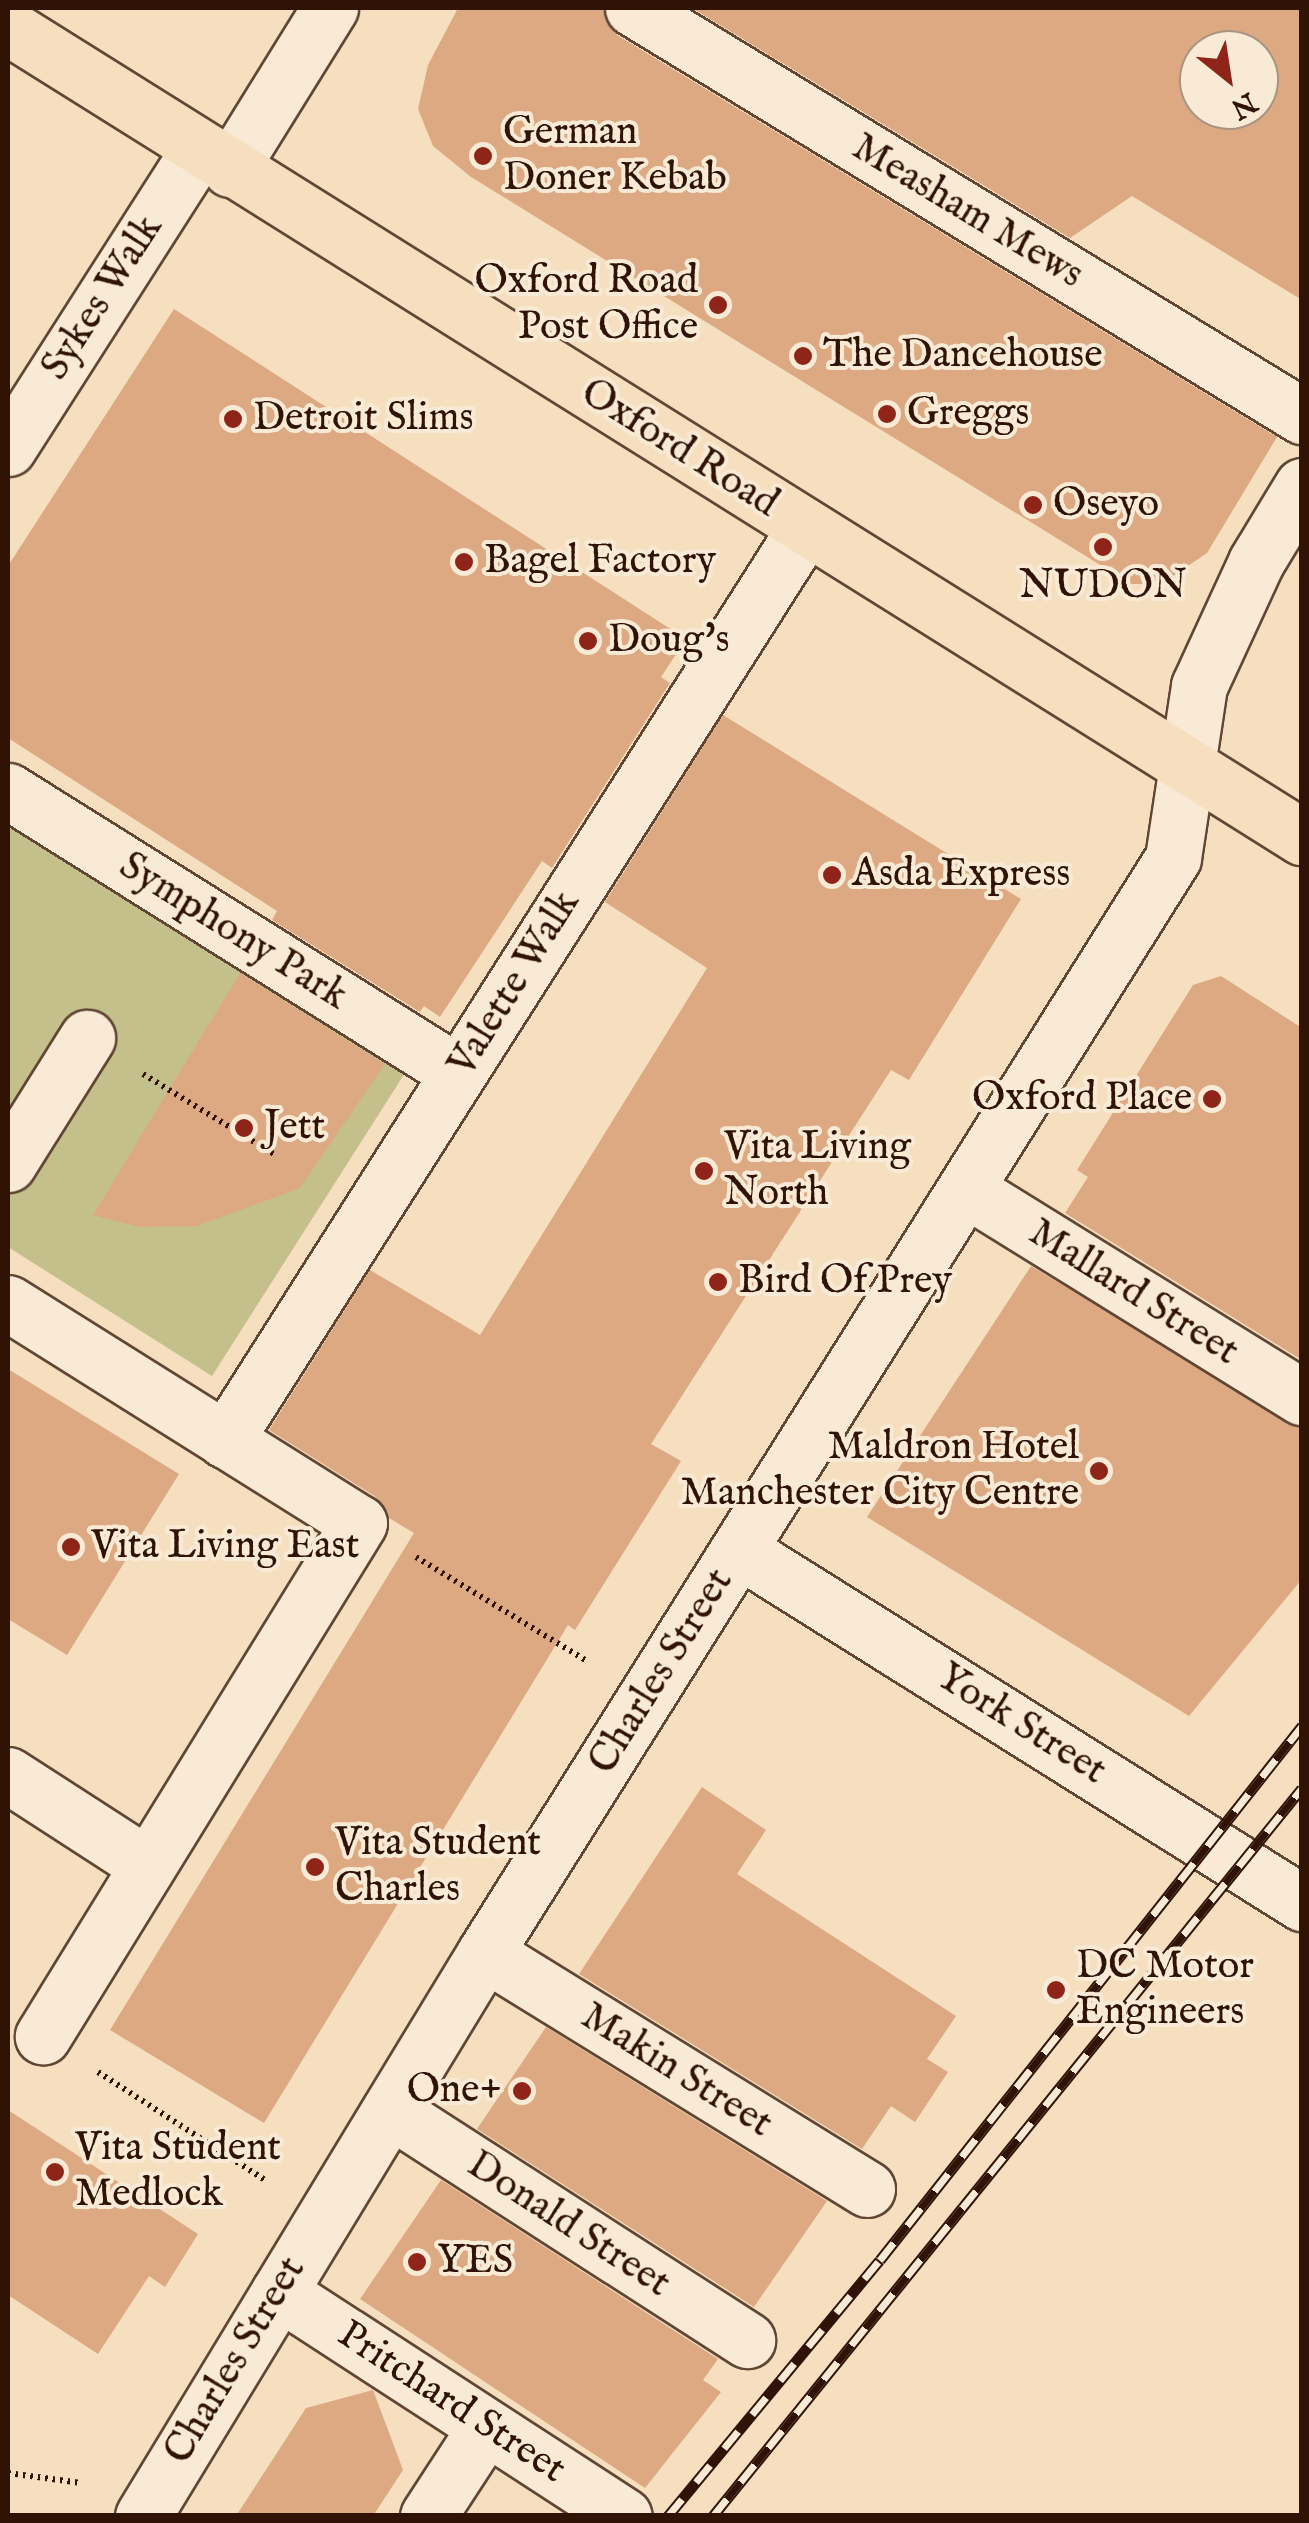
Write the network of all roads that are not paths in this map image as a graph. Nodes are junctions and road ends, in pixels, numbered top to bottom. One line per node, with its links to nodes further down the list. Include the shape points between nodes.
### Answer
1 (330, 8): 4 (street, Sykes Walk)
2 (633, 8): 5 (street, Measham Mews)
3 (8, 27): 4 (main road, Oxford Road)
4 (214, 159): 6 (street, Sykes Walk); 8 (main road, Oxford Road)
5 (1302, 416)
6 (8, 448)
7 (1302, 486): 9 (street, Charles Street, via 1256,562 1199,686)
8 (806, 528): 9 (main road, Oxford Road); 13 (street, Valette Walk)
9 (1188, 770): 11 (main road, Oxford Road); 15 (street, Charles Street, via 1173,858)
10 (8, 791): 13 (street, Symphony Park)
11 (1302, 837)
12 (86, 1038): 14 (street)
13 (458, 1073): 18 (street, Valette Walk)
14 (8, 1164)
15 (966, 1190): 17 (street, Mallard Street); 19 (street, Charles Street)
16 (8, 1303): 18 (street)
17 (1302, 1397)
18 (224, 1440): 21 (street, via 359,1523)
19 (739, 1550): 22 (street, York Street); 23 (street, Charles Street)
20 (8, 1775): 21 (street)
21 (147, 1865): 24 (street)
22 (1302, 1902)
23 (485, 1953): 25 (street, Charles Street); 26 (street, Makin Street)
24 (43, 2036)
25 (390, 2110): 27 (street, Charles Street); 28 (street, Donald Street)
26 (866, 2189)
27 (279, 2292): 29 (street, Pritchard Street); 31 (street, Charles Street)
28 (747, 2340)
29 (486, 2427): 30 (street, Pritchard Street); 32 (street)
30 (624, 2515)
31 (143, 2516)
32 (428, 2516)

